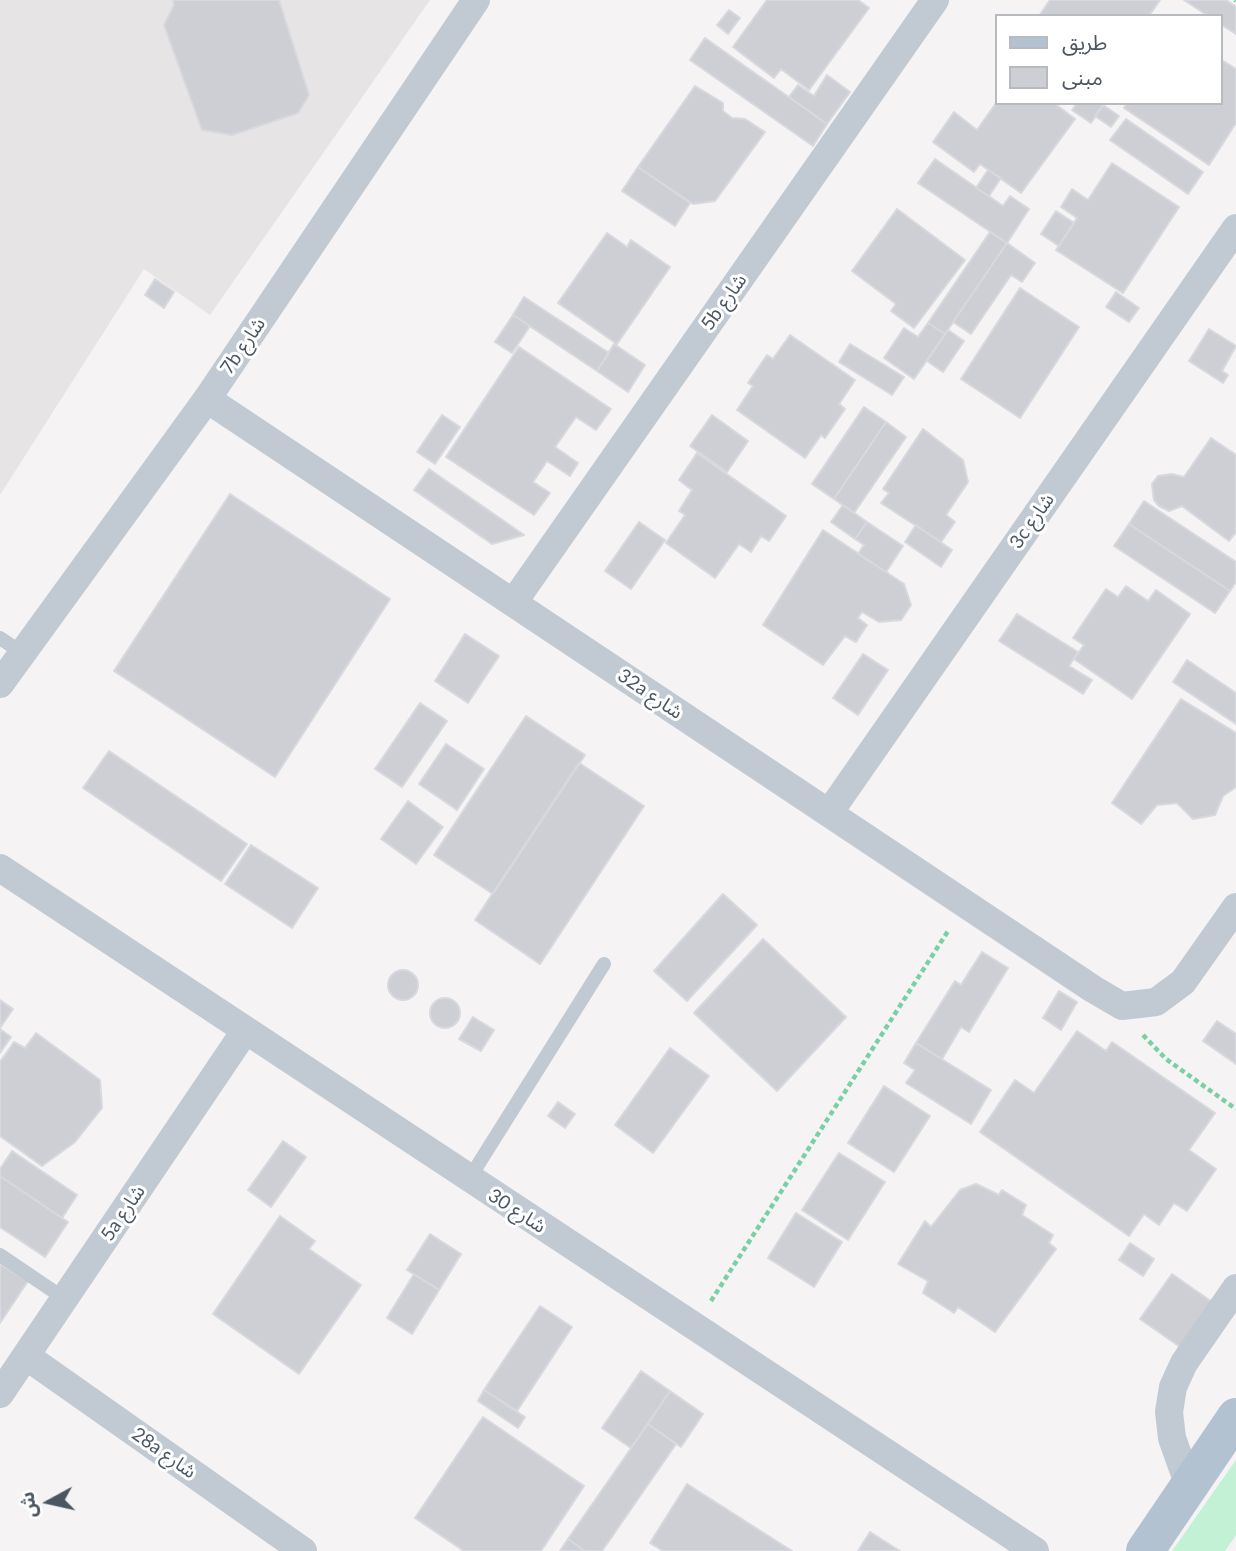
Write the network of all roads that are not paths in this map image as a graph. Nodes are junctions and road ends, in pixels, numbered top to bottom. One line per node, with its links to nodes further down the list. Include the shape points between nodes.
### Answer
1 (476, 0): 4 (street, 7b شارع)
2 (935, 0): 5 (street, 5b شارع)
3 (1236, 228): 8 (street, 3c شارع)
4 (206, 400): 5 (street, 32a شارع); 6 (street, 7b شارع)
5 (513, 603): 8 (street, 32a شارع)
6 (11, 645): 7 (street, 7b شارع)
7 (0, 684)
8 (829, 813): 10 (street, 32a شارع, via 1122,1006 1156,1002 1183,982)
9 (0, 868): 12 (street, شارع 30)
10 (1236, 907)
11 (604, 964): 13 (lane)
12 (246, 1031): 13 (street, شارع 30); 16 (street, 5a شارع)
13 (469, 1179): 22 (street, شارع 30)
14 (0, 1255): 16 (lane)
15 (1236, 1288): 20 (street, via 1184,1363 1173,1387 1168,1412 1172,1438)
16 (65, 1299): 17 (street, 5a شارع)
17 (26, 1356): 18 (street, 5a شارع); 21 (street, 28a شارع)
18 (0, 1394)
19 (1236, 1417): 20 (main road)
20 (1189, 1486): 23 (main road)
21 (303, 1551)
22 (1035, 1551)
23 (1145, 1551)

